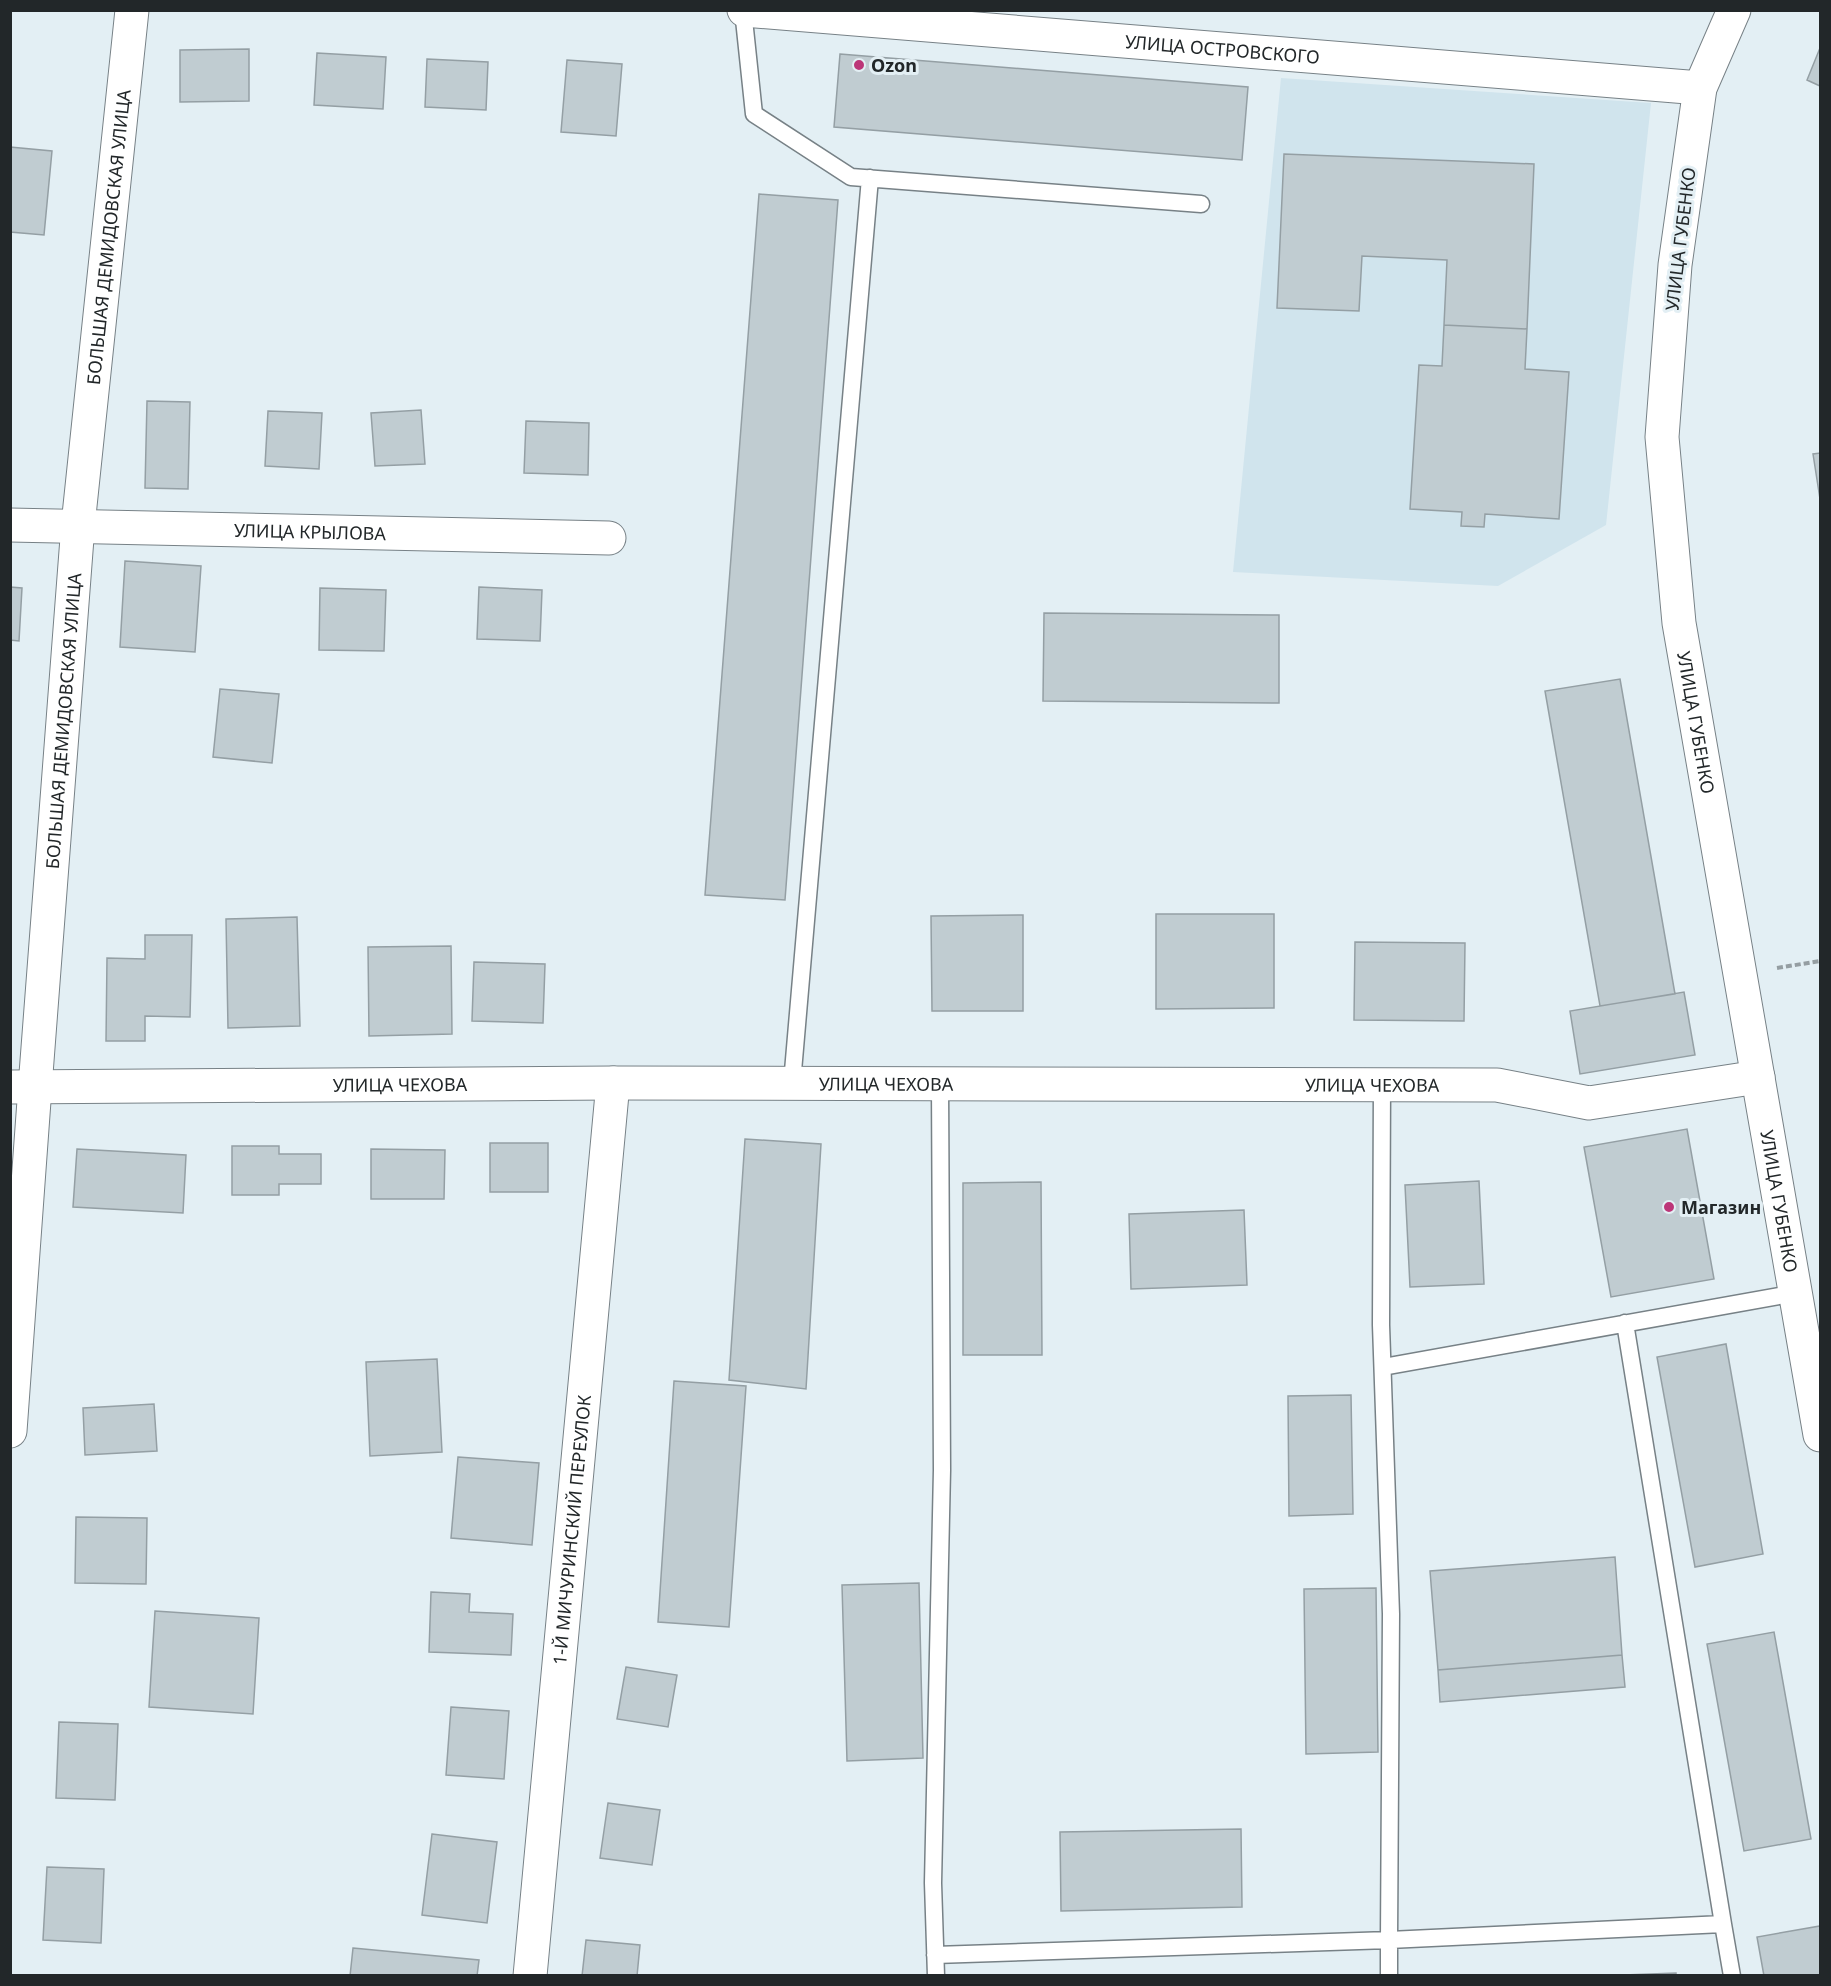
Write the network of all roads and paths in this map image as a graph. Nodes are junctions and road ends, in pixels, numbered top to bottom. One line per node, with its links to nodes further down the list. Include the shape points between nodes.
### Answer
1 (132, 10): 8 (street, БОЛЬШАЯ ДЕМИДОВСКАЯ УЛИЦА)
2 (743, 10): 4 (street, УЛИЦА ОСТРОВСКОГО); 5 (lane, via 754,114 851,177)
3 (1734, 10): 4 (street, УЛИЦА ГУБЕНКО)
4 (1700, 88): 12 (street, УЛИЦА ГУБЕНКО, via 1675,265 1662,437 1679,623)
5 (870, 178): 6 (lane); 14 (lane)
6 (1202, 204)
7 (10, 525): 8 (street, УЛИЦА КРЫЛОВА)
8 (78, 525): 9 (street, УЛИЦА КРЫЛОВА); 17 (street, БОЛЬШАЯ ДЕМИДОВСКАЯ УЛИЦА)
9 (609, 538)
10 (1821, 961): 11 (path)
11 (1774, 968)
12 (1758, 1077): 16 (street, УЛИЦА ЧЕХОВА, via 1589,1103 1497,1085); 18 (street, УЛИЦА ГУБЕНКО)
13 (613, 1083): 14 (street, УЛИЦА ЧЕХОВА); 17 (street, УЛИЦА ЧЕХОВА); 26 (street, 1-Й МИЧУРИНСКИЙ ПЕРЕУЛОК)
14 (792, 1083): 15 (street, УЛИЦА ЧЕХОВА)
15 (940, 1084): 16 (street, УЛИЦА ЧЕХОВА); 25 (lane, via 942,1470 933,1872)
16 (1382, 1084): 20 (lane)
17 (23, 1087): 21 (street, БОЛЬШАЯ ДЕМИДОВСКАЯ УЛИЦА)
18 (1796, 1293): 19 (lane); 22 (street, УЛИЦА ГУБЕНКО)
19 (1624, 1323): 20 (lane); 23 (lane)
20 (1383, 1367): 24 (lane, via 1391,1614)
21 (10, 1431)
22 (1821, 1435)
23 (1723, 1924): 24 (lane); 29 (lane)
24 (1389, 1940): 25 (lane); 28 (lane)
25 (935, 1955): 27 (lane)
26 (530, 1976)
27 (936, 1976)
28 (1389, 1976)
29 (1732, 1976)

